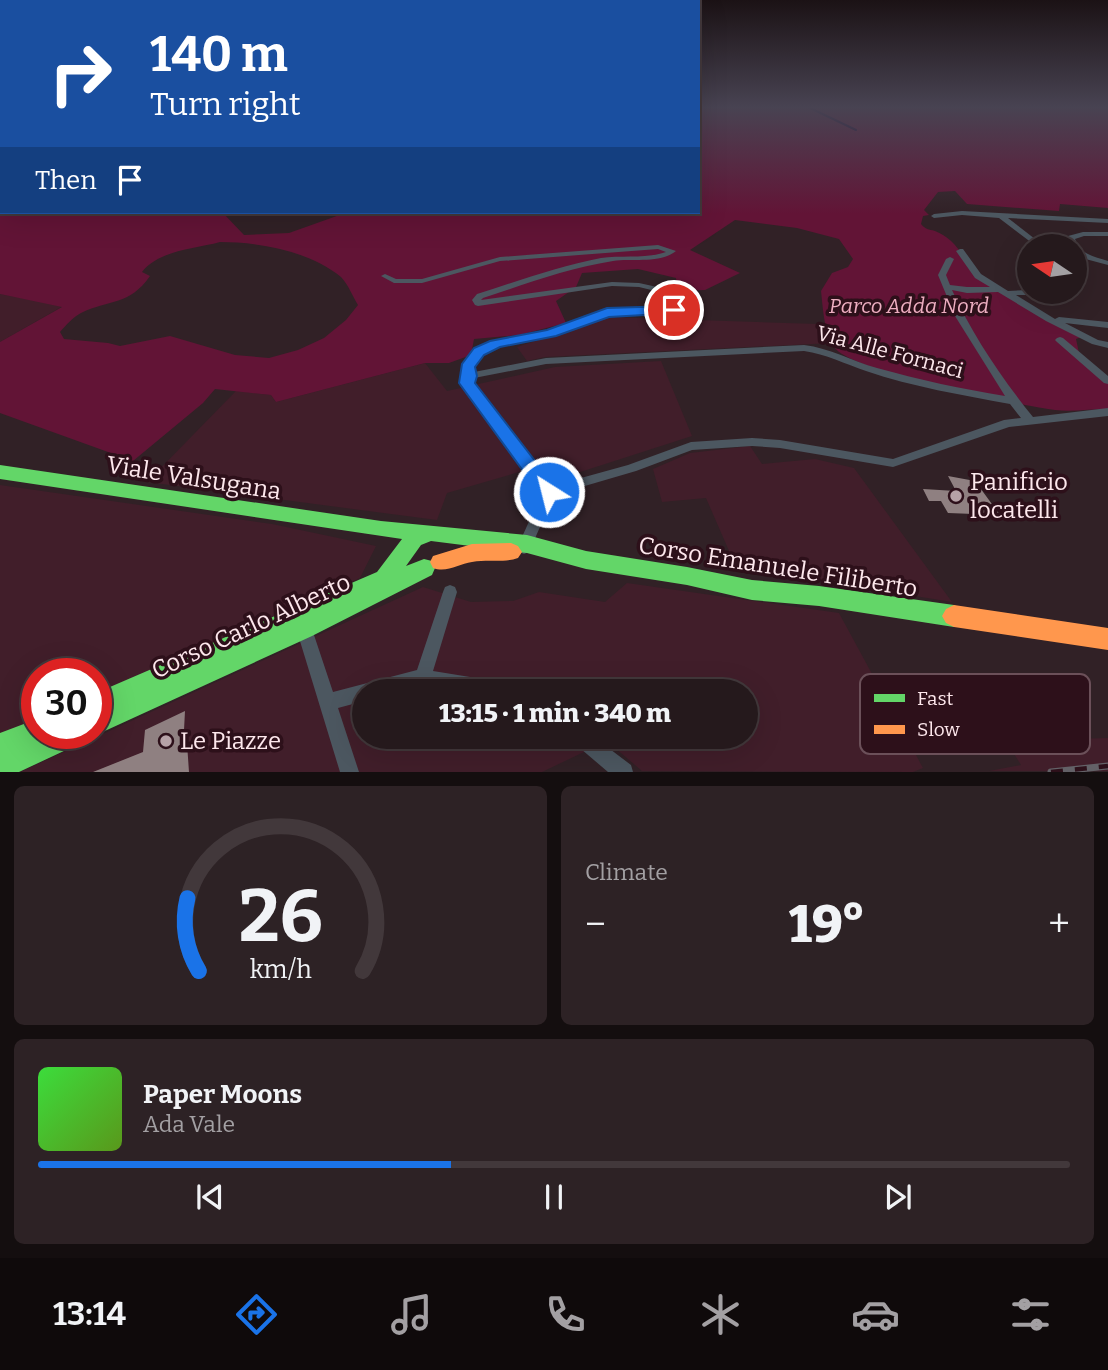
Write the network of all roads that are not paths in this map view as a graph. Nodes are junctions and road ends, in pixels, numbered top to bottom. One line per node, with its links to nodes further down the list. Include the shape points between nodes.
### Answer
1 (934, 216): 2 (street)
2 (1001, 216): 3 (street); 4 (street)
3 (1108, 221)
4 (1022, 234)
5 (1087, 234): 6 (street)
6 (1108, 234)
7 (960, 251): 13 (street, via 978,276)
8 (1087, 257): 10 (street)
9 (950, 259): 12 (street, via 942,275)
10 (1108, 263)
11 (385, 276): 19 (street, via 394,281 422,281 500,259 658,247 673,251 545,275 476,300 486,303 612,284 660,289 695,298 698,303 691,311 607,313 551,333 495,344 479,351 467,367)
12 (948, 287): 13 (street); 21 (street, via 968,332)
13 (1006, 291): 14 (street); 15 (street)
14 (1017, 291)
15 (1049, 319): 16 (street); 18 (street)
16 (1108, 326)
17 (1060, 340): 20 (street)
18 (1108, 345)
19 (470, 376): 21 (street, Via Alle Fornaci, via 545,361 804,348 820,349 939,388); 25 (street, via 467,383)
20 (1108, 381)
21 (1014, 401): 23 (street)
22 (1108, 412): 23 (street)
23 (1030, 421): 25 (street, via 1008,423 893,463 780,444 691,446)
24 (0, 472): 26 (main road, Viale Valsugana)
25 (549, 492): 28 (street)
26 (381, 529): 27 (main road, Viale Valsugana); 29 (main road, Viale Valsugana, via 397,536)
27 (434, 535): 28 (main road, Corso Emanuele Filiberto); 29 (main road, via 414,539); 30 (main road, via 449,548)
28 (522, 548): 30 (main road, Corso Emanuele Filiberto); 34 (main road, Corso Emanuele Filiberto)
29 (406, 552): 31 (main road, via 411,565); 39 (main road, Corso Carlo Alberto, via 385,579)
30 (441, 562): 31 (main road)
31 (424, 568): 33 (main road, Corso Carlo Alberto)
32 (450, 592): 35 (street)
33 (304, 628): 40 (street); 41 (main road, Corso Carlo Alberto)
34 (1108, 639)
35 (423, 677): 36 (street); 37 (street)
36 (415, 679)
37 (434, 679)
38 (352, 696): 40 (street)
39 (112, 699)
40 (329, 702): 47 (street)
41 (112, 715)
42 (21, 738): 43 (main road)
43 (0, 747)
44 (37, 749): 46 (main road)
45 (595, 749): 48 (street)
46 (0, 766)
47 (350, 772)
48 (624, 772)

